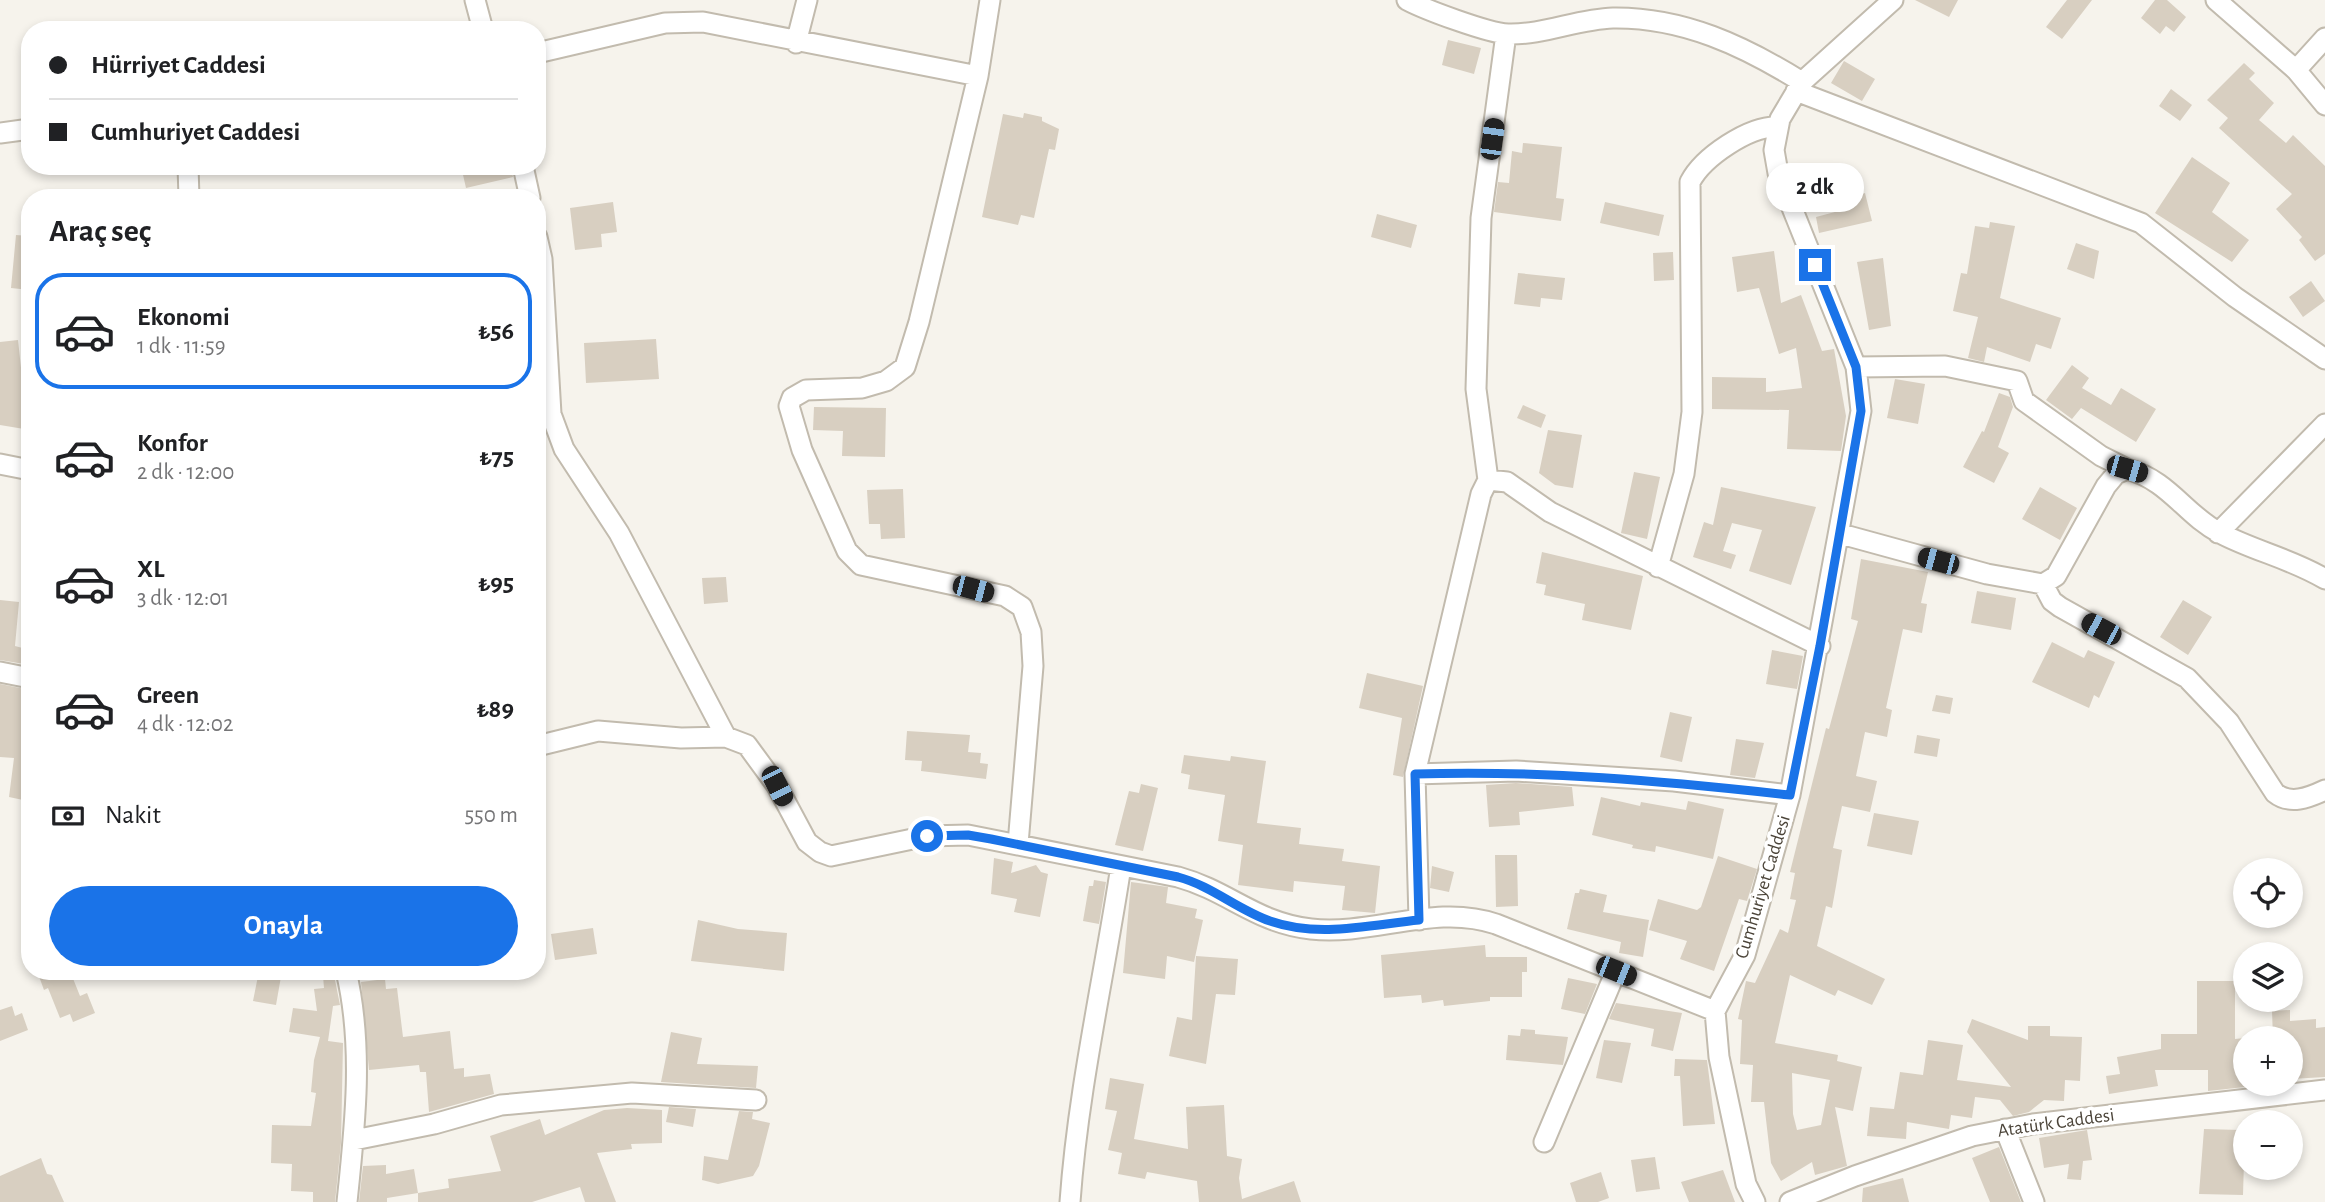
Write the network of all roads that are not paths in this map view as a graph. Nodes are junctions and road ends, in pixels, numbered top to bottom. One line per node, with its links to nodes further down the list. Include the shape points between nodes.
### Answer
1 (475, 0): 7 (street)
2 (807, 0): 10 (street)
3 (990, 0): 13 (street)
4 (1407, 0): 8 (street)
5 (1893, 0): 14 (street, Cumhuriyet Caddesi)
6 (2216, 0): 12 (street)
7 (481, 21)
8 (1506, 34): 14 (street, via 1612,18 1648,19 1696,30 1765,59); 26 (street, via 1481,218 1476,389)
9 (2325, 38): 12 (street)
10 (796, 43): 11 (street, via 733,26 684,22); 13 (street)
11 (546, 52)
12 (2296, 70): 15 (street)
13 (978, 76): 40 (street, via 905,367 886,381 862,387 806,390 789,405 802,450 847,551 861,565 1005,596 1027,615 1033,666)
14 (1799, 87): 16 (street, Cumhuriyet Caddesi); 19 (street, via 2141,223 2235,297)
15 (2325, 105)
16 (1777, 128): 20 (street, Cumhuriyet Caddesi, via 1778,173); 29 (street, via 1759,131 1714,153 1690,182 1692,412 1680,495)
17 (21, 130): 18 (street)
18 (0, 132)
19 (2325, 359)
20 (1856, 367): 25 (street, via 1945,366 2017,381 2024,401); 28 (street, Cumhuriyet Caddesi, via 1860,430)
21 (546, 395): 35 (street, via 564,449 619,533)
22 (2325, 424): 27 (street)
23 (0, 464): 24 (street)
24 (21, 468)
25 (2127, 469): 27 (street, via 2150,476); 31 (street, via 2106,486 2056,576)
26 (1488, 480): 29 (street, via 1507,482 1550,512); 37 (street)
27 (2218, 533): 30 (street)
28 (1841, 534): 31 (street, via 1987,574); 32 (street, Cumhuriyet Caddesi)
29 (1658, 567): 32 (street)
30 (2325, 579)
31 (2043, 584): 38 (street, via 2060,607 2187,678 2229,722 2283,799)
32 (1820, 646): 39 (street, Cumhuriyet Caddesi)
33 (0, 672): 34 (street)
34 (21, 676)
35 (726, 737): 36 (street, via 598,731); 40 (street, via 747,745 777,786 807,842 820,852 831,856 947,834)
36 (546, 744)
37 (1415, 774): 39 (street, via 1516,771 1674,781); 42 (street)
38 (2325, 790)
39 (1790, 795): 45 (street, Cumhuriyet Caddesi, via 1745,955)
40 (1018, 844): 41 (street)
41 (1121, 866): 42 (street, via 1200,883 1268,921 1292,927 1331,930); 53 (street, via 1082,1091)
42 (1419, 920): 43 (street, via 1481,919)
43 (1616, 971): 45 (street); 50 (street)
44 (348, 980): 49 (street, via 357,1051)
45 (1715, 1011): 54 (street, via 1719,1057 1746,1184)
46 (2325, 1090): 48 (street, Atatürk Caddesi)
47 (756, 1100): 49 (street, via 632,1093 501,1105)
48 (2005, 1129): 51 (street, Atatürk Caddesi, via 1972,1136); 55 (street)
49 (354, 1140): 52 (street)
50 (1544, 1142)
51 (1793, 1201)
52 (347, 1202)
53 (1070, 1202)
54 (1755, 1202)
55 (2034, 1202)

